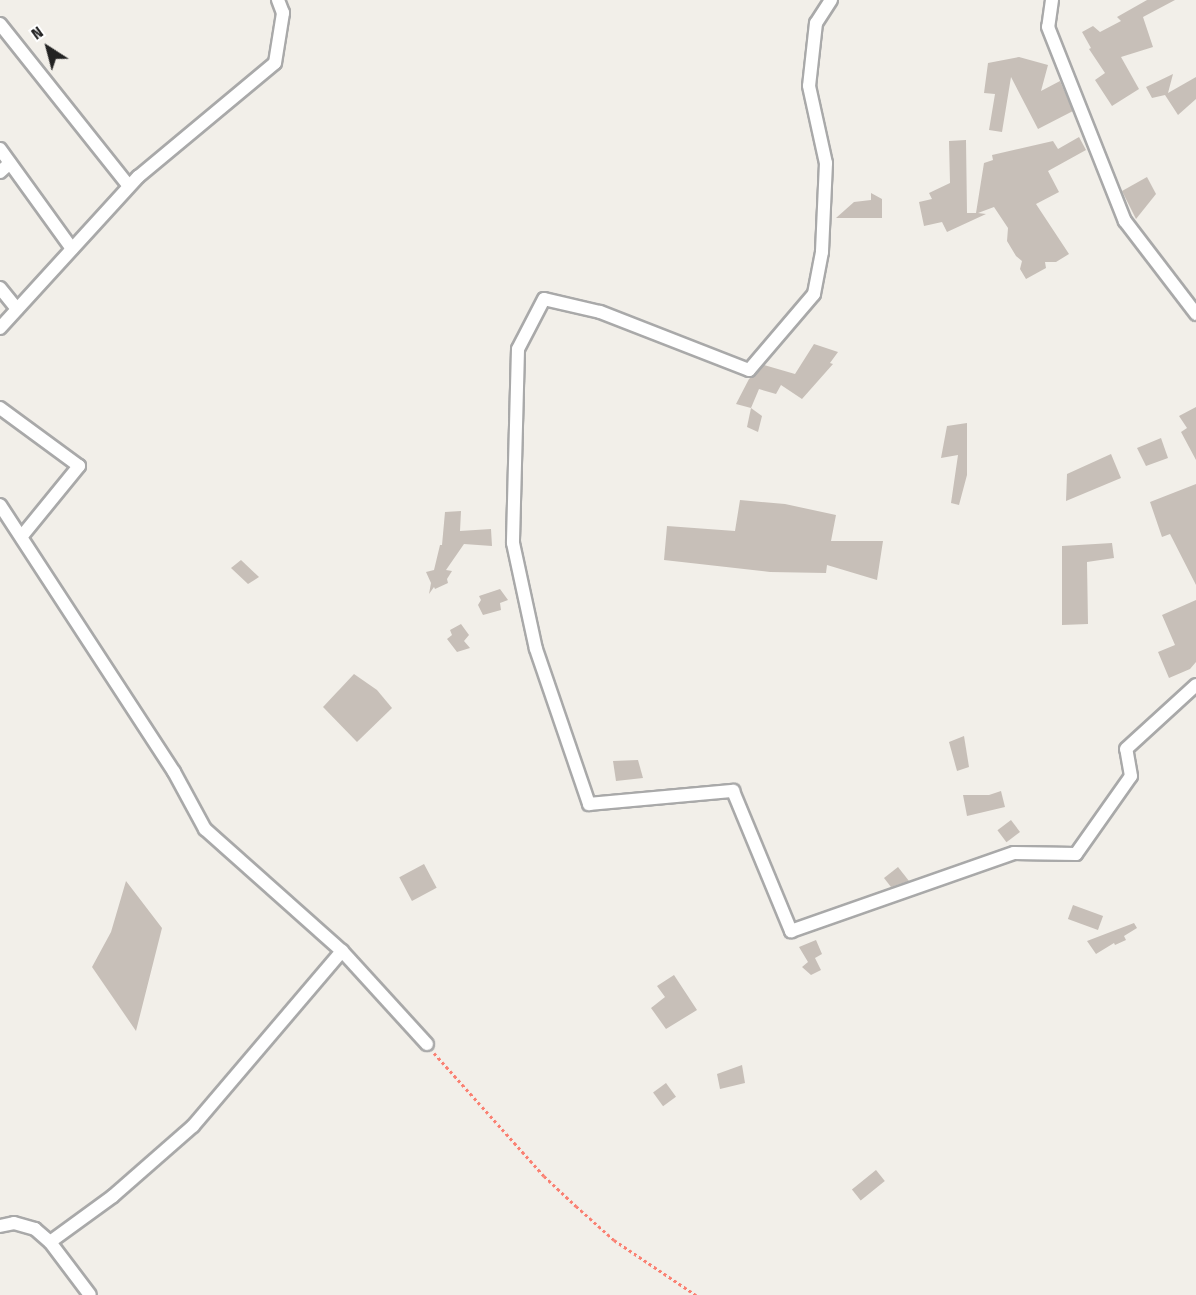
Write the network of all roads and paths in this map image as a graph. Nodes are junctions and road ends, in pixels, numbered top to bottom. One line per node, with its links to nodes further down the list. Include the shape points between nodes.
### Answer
1 (278, 0): 8 (street, via 283,13 275,63)
2 (831, 0): 17 (street, via 816,23 808,86 826,163 822,252 814,294 749,370 600,312 544,299 518,349 513,543 536,649 589,804 733,791 791,931 1014,853 1076,854 1131,776 1126,748)
3 (1052, 0): 12 (street, via 1048,27 1125,221)
4 (0, 24): 8 (street)
5 (0, 149): 6 (street)
6 (10, 163): 7 (street); 9 (street)
7 (0, 172)
8 (129, 186): 9 (street)
9 (72, 249): 11 (street)
10 (0, 288): 11 (street)
11 (17, 309): 13 (street)
12 (1196, 314)
13 (0, 328)
14 (0, 408): 16 (street, via 79,466)
15 (0, 505): 16 (street)
16 (22, 536): 18 (street, via 174,772 205,829)
17 (1196, 685)
18 (342, 951): 19 (street); 21 (street, via 193,1125 113,1196)
19 (427, 1044): 23 (path, via 544,1176 576,1206 614,1240)
20 (0, 1226): 21 (street, via 14,1223 35,1229)
21 (50, 1242): 22 (street)
22 (90, 1295)
23 (696, 1295)

